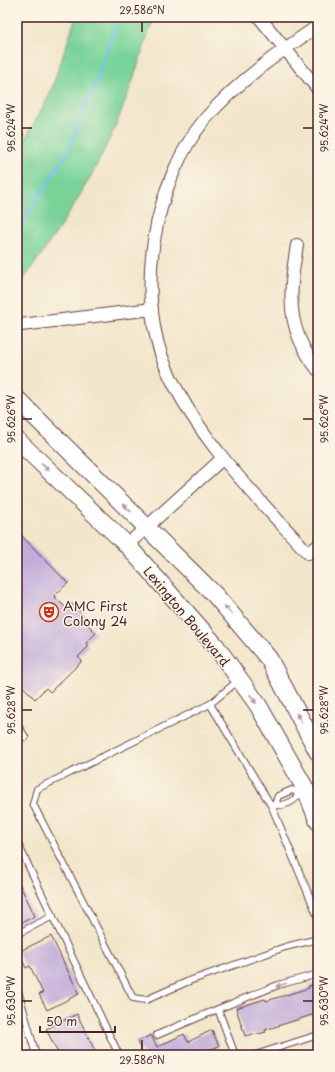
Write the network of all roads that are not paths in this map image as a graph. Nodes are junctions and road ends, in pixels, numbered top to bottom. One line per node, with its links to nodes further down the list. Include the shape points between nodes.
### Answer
1 (259, 17): 3 (street)
2 (318, 26): 3 (street)
3 (284, 49): 4 (street); 8 (street, via 258,69 206,119 172,173 153,247)
4 (318, 89)
5 (17, 127): 6 (lane, via 20,139)
6 (17, 145)
7 (297, 245): 10 (street, via 290,296 293,321 299,341)
8 (152, 309): 9 (street); 13 (street, via 157,342 168,372)
9 (21, 325)
10 (318, 370)
11 (17, 399): 14 (main road, one-way to 11)
12 (17, 440): 15 (main road, Lexington Boulevard, one-way to 15)
13 (222, 459): 14 (street); 16 (street)
14 (146, 526): 15 (street); 21 (main road, one-way to 14, via 269,659 215,595)
15 (126, 545): 17 (main road, Lexington Boulevard, via 215,645)
16 (313, 550)
17 (240, 680): 18 (lane); 22 (main road, Lexington Boulevard, one-way to 22, via 258,705)
18 (210, 704): 23 (lane); 29 (lane, via 37,789 33,804 133,998 146,1000 189,981 285,947)
19 (17, 724): 20 (lane)
20 (25, 737)
21 (318, 752)
22 (308, 789): 23 (lane, via 297,799 282,806); 23 (lane, via 292,790 278,796); 24 (main road, Lexington Boulevard)
23 (274, 806): 27 (lane)
24 (318, 821)
25 (17, 842): 26 (lane)
26 (53, 916): 28 (lane); 36 (lane)
27 (318, 917)
28 (17, 934)
29 (318, 939)
30 (318, 974): 32 (lane, one-way to 32, via 278,985)
31 (17, 987): 35 (lane)
32 (218, 1008): 33 (lane); 37 (lane)
33 (157, 1035)
34 (318, 1035): 38 (lane)
35 (36, 1055)
36 (119, 1055)
37 (235, 1055)
38 (255, 1055)

